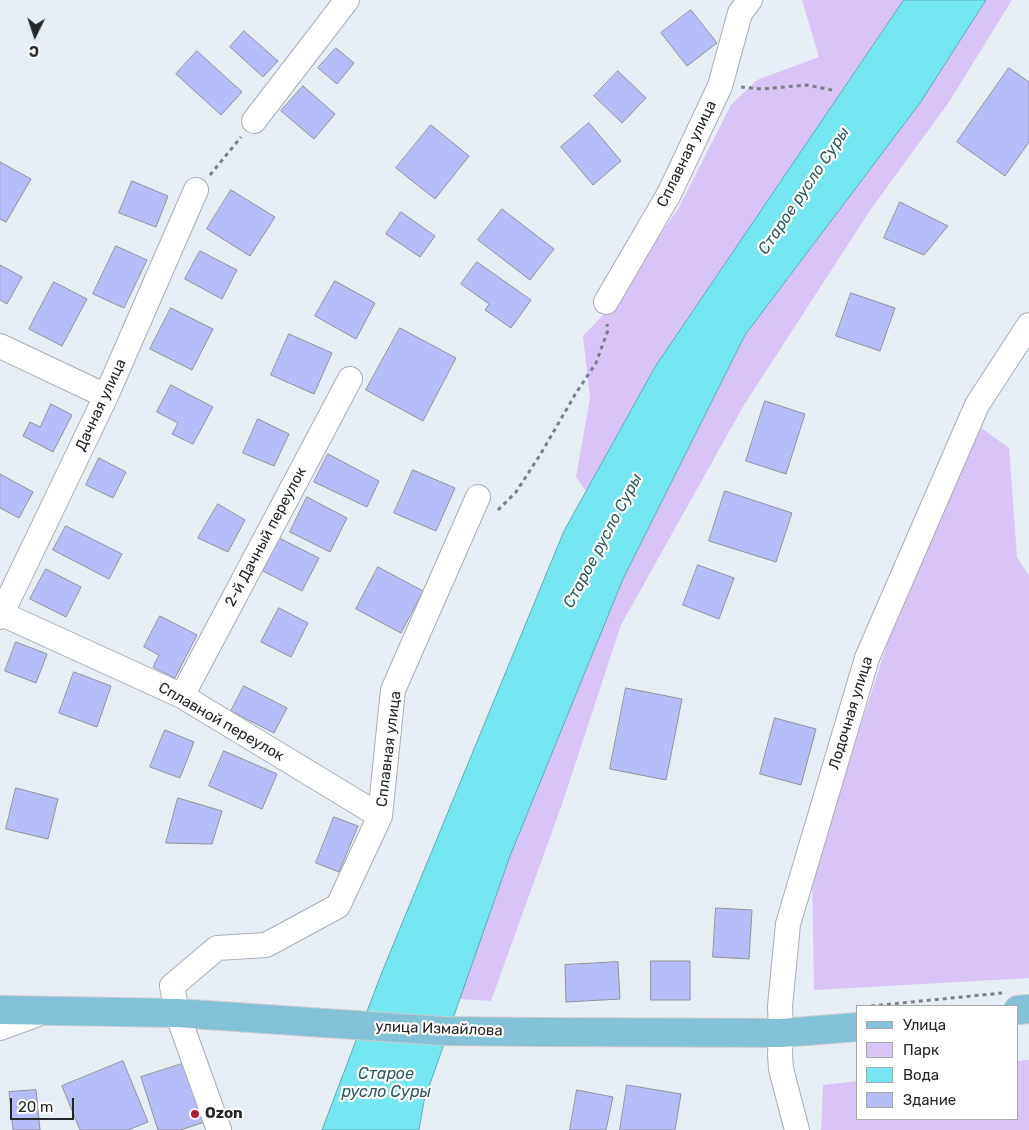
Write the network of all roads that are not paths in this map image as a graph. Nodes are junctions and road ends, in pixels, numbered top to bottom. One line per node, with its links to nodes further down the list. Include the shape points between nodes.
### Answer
1 (347, 0): 3 (street)
2 (740, 4): 5 (street, Сплавная улица, via 720,86 669,194)
3 (254, 121)
4 (196, 190): 9 (street, Дачная улица)
5 (606, 302)
6 (1029, 324): 17 (street, Лодочная улица, via 977,405 867,658 788,924 780,1006)
7 (0, 346): 9 (street)
8 (350, 378): 12 (street, 2-й Дачный переулок)
9 (106, 396): 11 (street, Дачная улица)
10 (485, 507): 13 (street, Сплавная улица, via 393,690)
11 (0, 615): 12 (street, Сплавной переулок)
12 (182, 696): 13 (street, Сплавной переулок)
13 (380, 816): 14 (street, Сплавная улица, via 338,906 266,945 217,948 172,986)
14 (178, 1013): 15 (main road, улица Измайлова); 17 (main road, улица Измайлова, via 443,1031); 18 (street, Сплавная улица)
15 (16, 1015)
16 (856, 1027): 17 (main road, улица Измайлова)
17 (781, 1033): 19 (street, Лодочная улица, via 781,1070)
18 (219, 1130)
19 (797, 1130)

